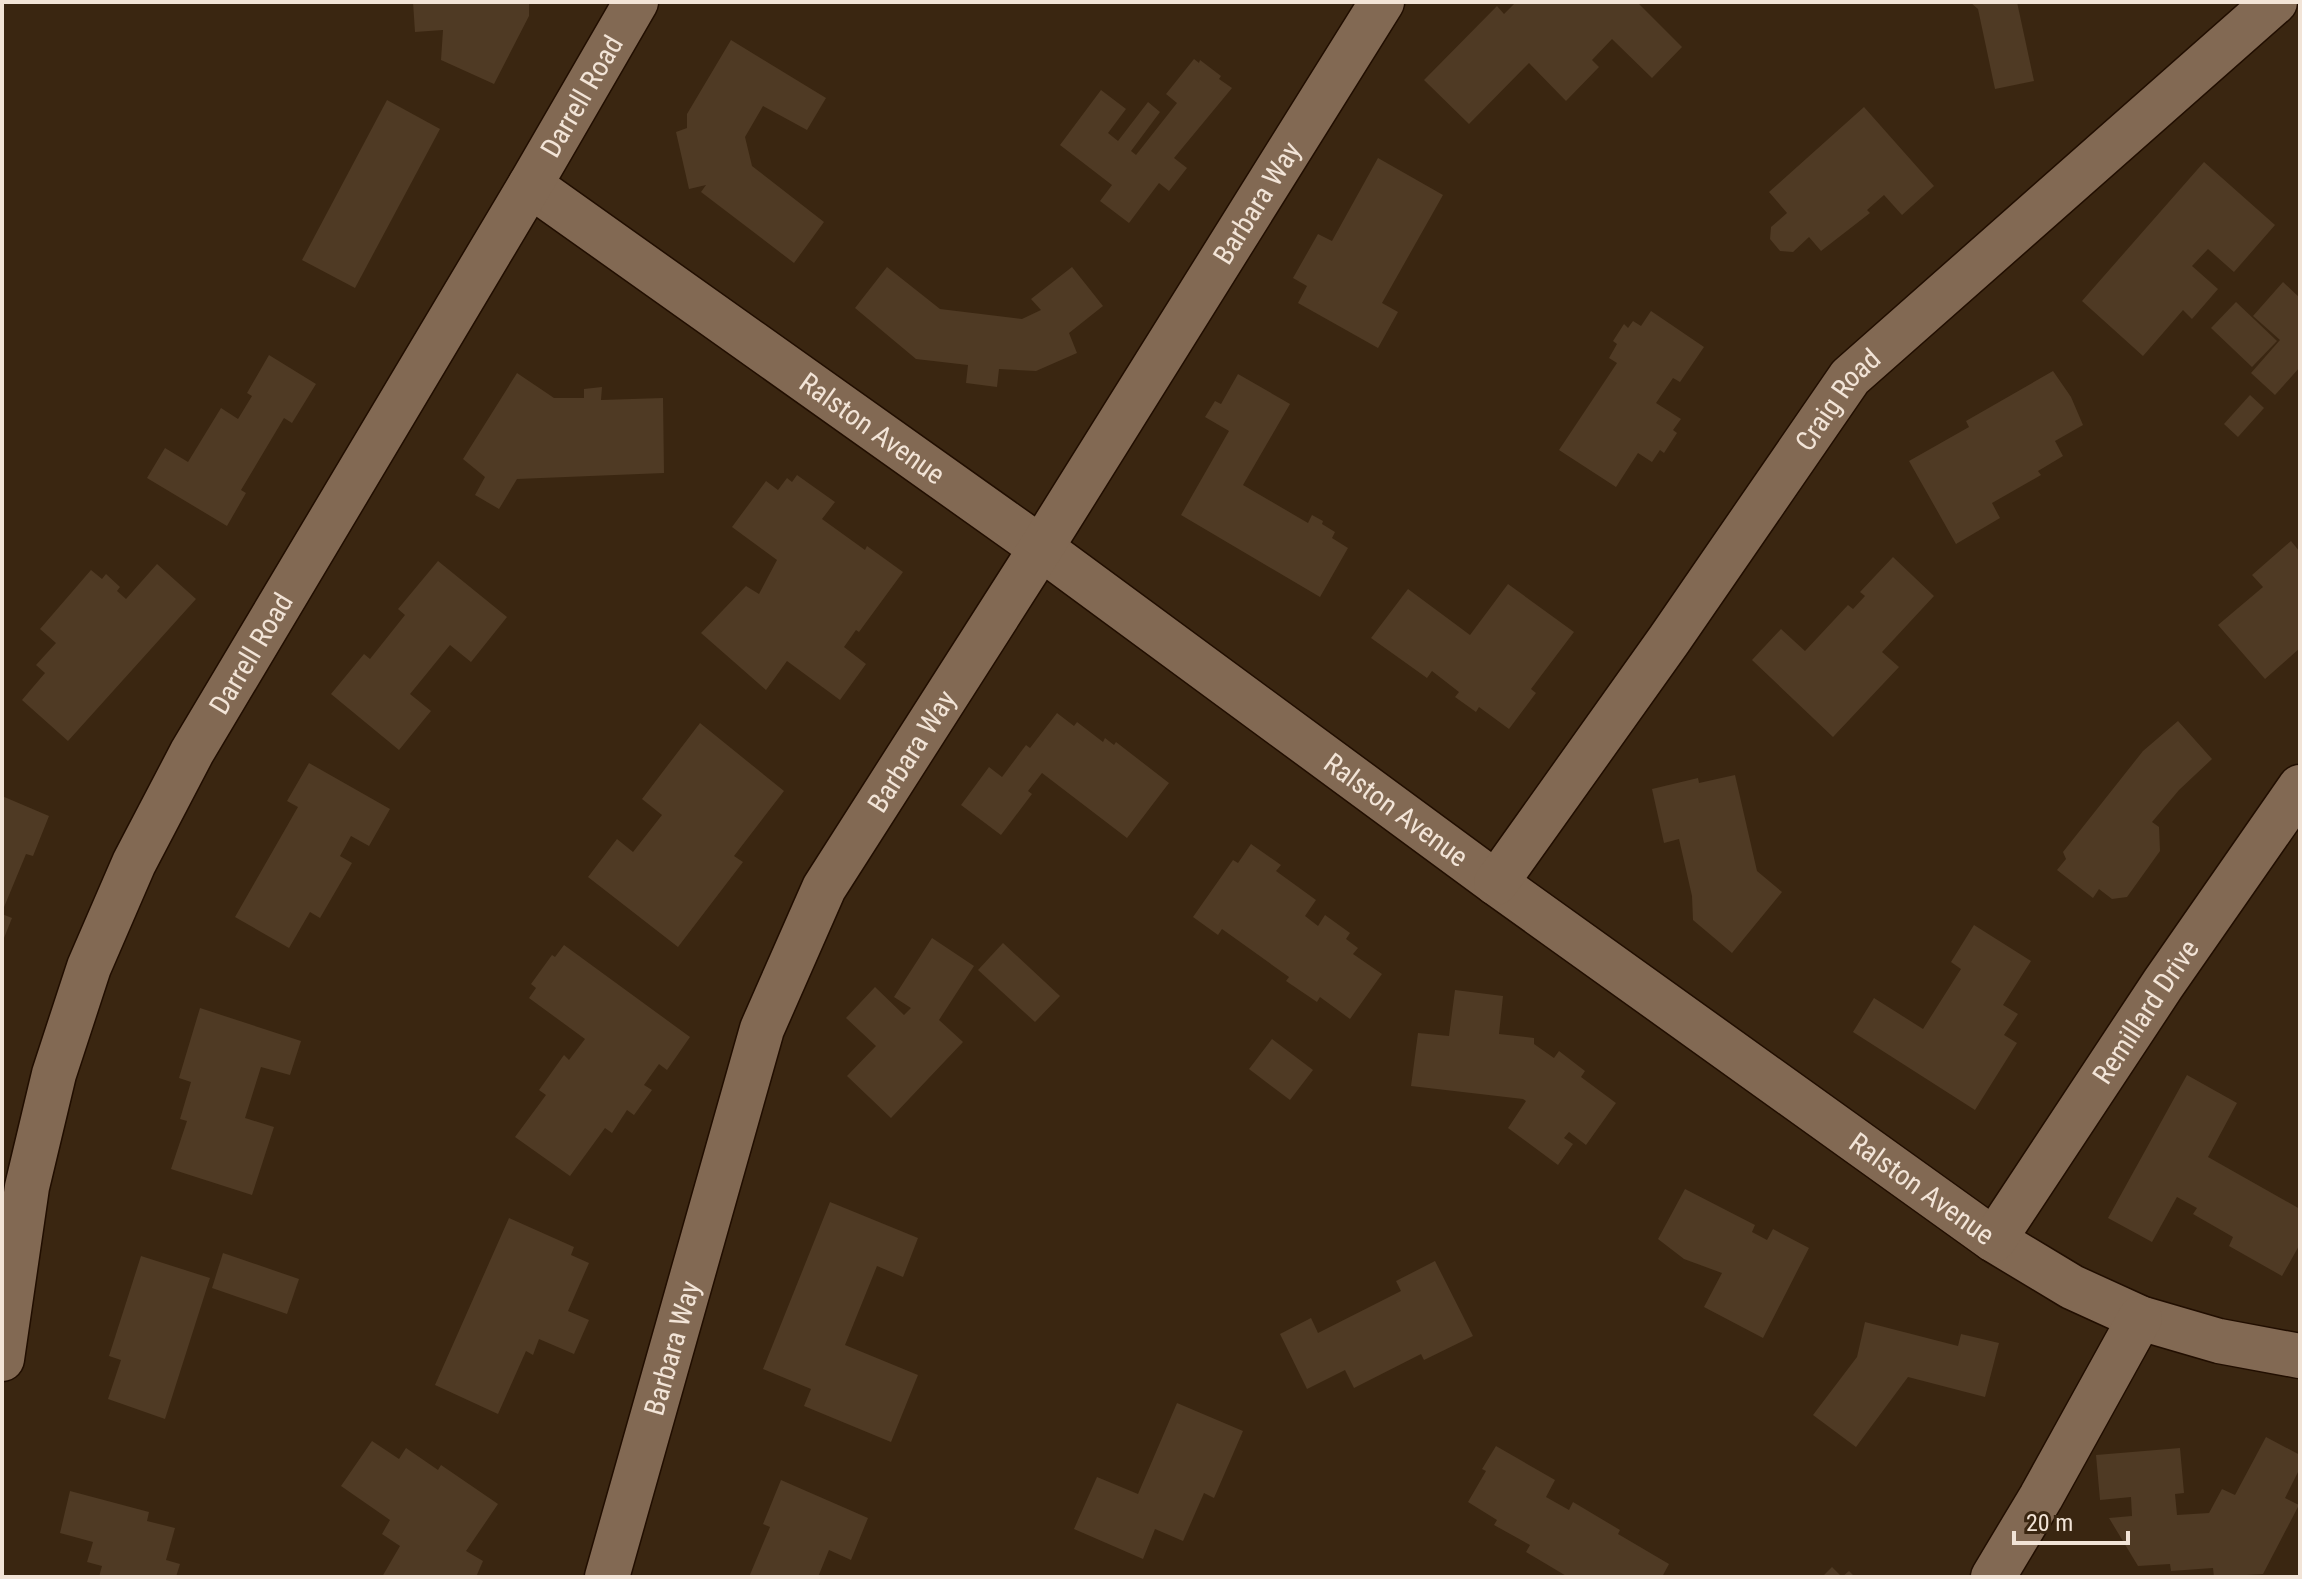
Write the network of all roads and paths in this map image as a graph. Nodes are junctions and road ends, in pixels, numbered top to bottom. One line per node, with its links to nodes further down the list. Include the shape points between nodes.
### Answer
1 (636, 2): 4 (street, Darrell Road)
2 (1382, 2): 5 (street, Barbara Way)
3 (2275, 2): 7 (street, Craig Road, via 1850,377)
4 (530, 185): 5 (street, Ralston Avenue); 11 (street, Darrell Road, via 192,752 134,863 89,967 54,1074 27,1187)
5 (1041, 548): 7 (street, Ralston Avenue); 12 (street, Barbara Way, via 824,888 762,1029)
6 (2300, 787): 8 (street, Remillard Drive)
7 (1496, 883): 8 (street, Ralston Avenue)
8 (1994, 1240): 9 (street, Ralston Avenue, via 2072,1287)
9 (2140, 1318): 10 (street, Ralston Avenue, via 2219,1341); 13 (street)
10 (2300, 1356)
11 (2, 1359)
12 (607, 1577)
13 (1993, 1577)

